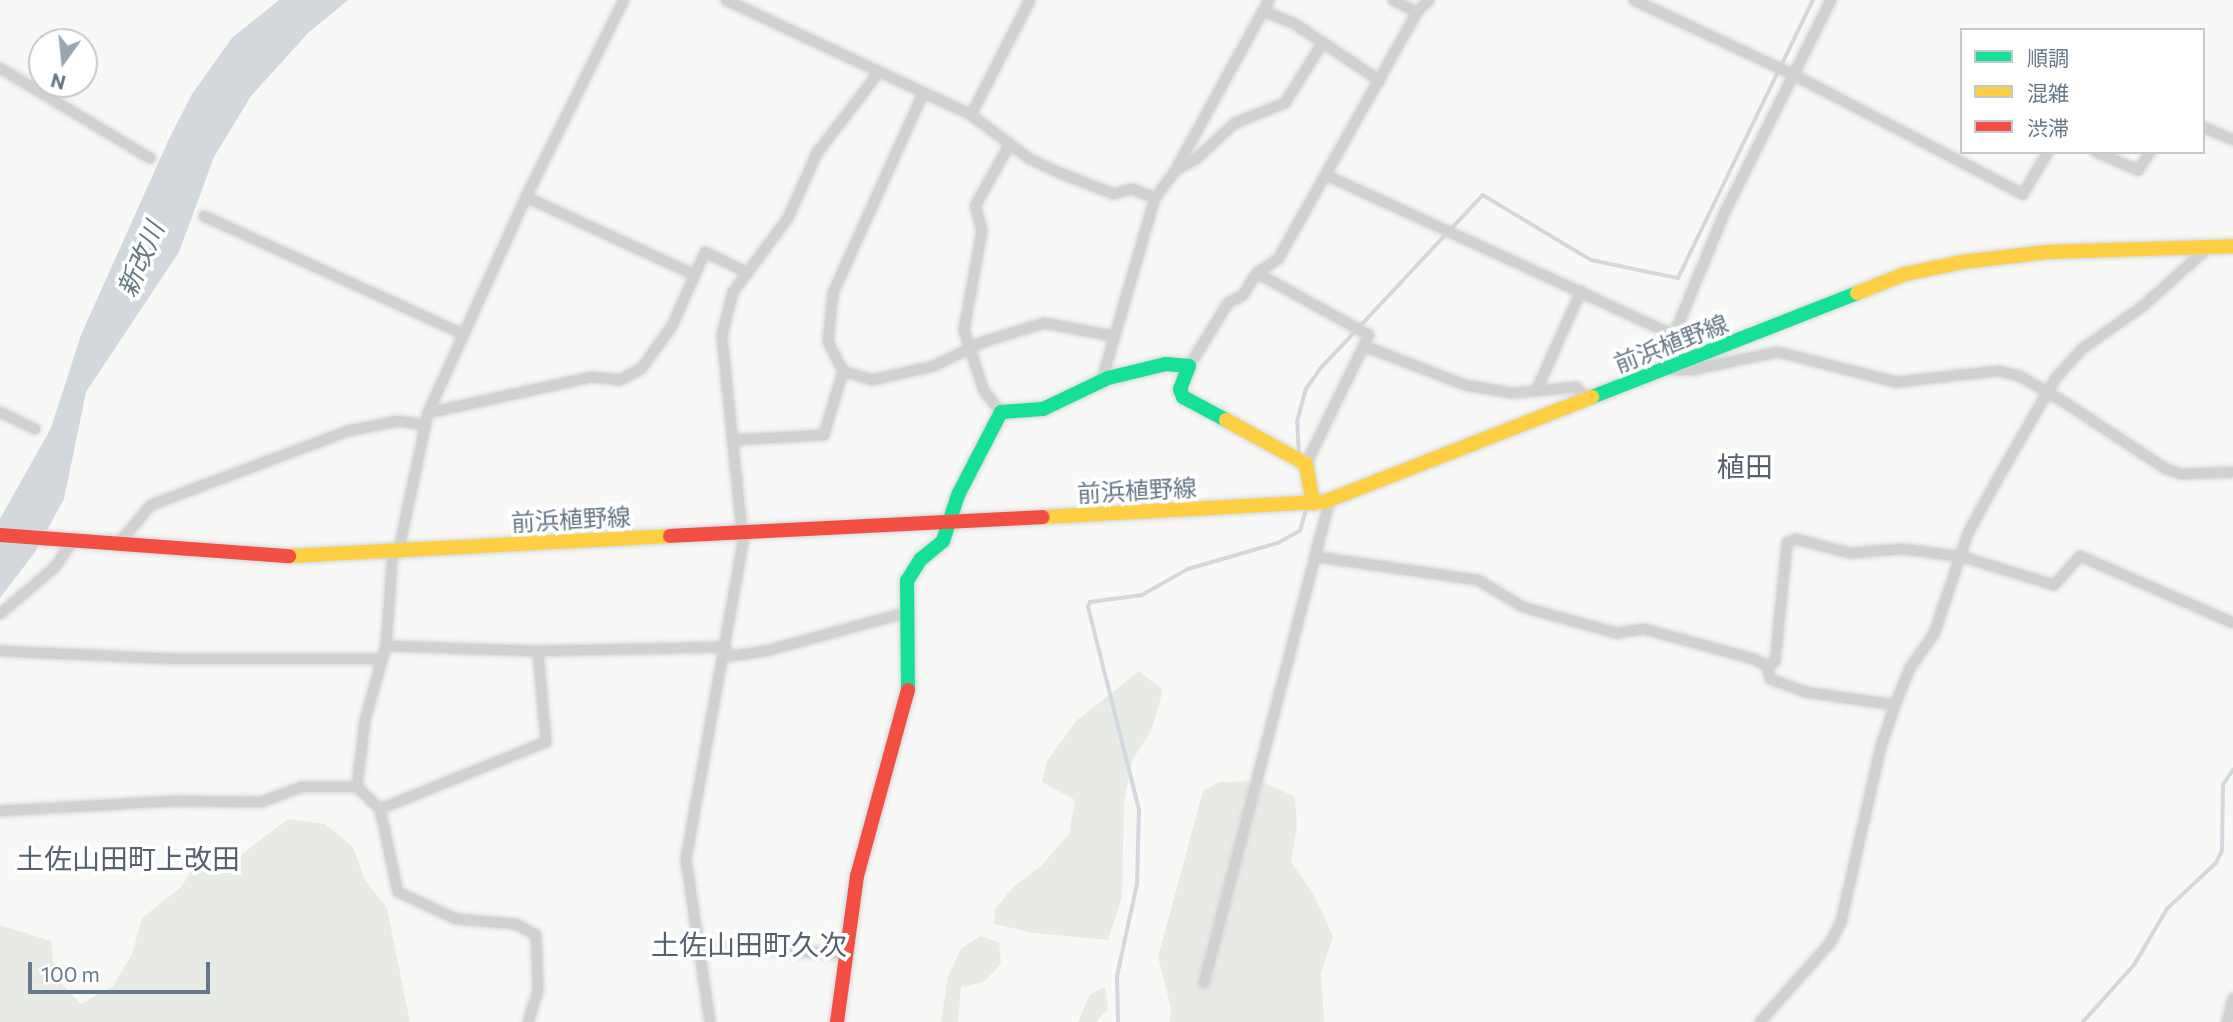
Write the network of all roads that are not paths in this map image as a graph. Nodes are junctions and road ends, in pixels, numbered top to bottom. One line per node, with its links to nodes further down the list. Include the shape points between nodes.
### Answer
1 (625, 0): 27 (street)
2 (726, 0): 13 (street)
3 (1030, 0): 17 (street)
4 (1269, 0): 9 (street)
5 (1393, 0): 10 (street)
6 (1429, 0): 10 (street)
7 (1634, 0): 14 (street)
8 (1831, 0): 14 (street)
9 (1263, 11): 11 (street, via 1294,24); 25 (street)
10 (1417, 12): 15 (street)
11 (1322, 44): 15 (street); 25 (street, via 1285,103 1235,123 1196,159)
12 (0, 68): 24 (street)
13 (880, 71): 16 (street); 32 (street, via 817,153 788,218)
14 (1794, 75): 21 (street, via 2023,194); 37 (street, via 1724,214)
15 (1380, 82): 26 (street)
16 (923, 94): 17 (street); 42 (street, via 833,293 828,342)
17 (971, 115): 20 (street)
18 (2205, 128): 19 (street)
19 (2233, 140)
20 (1010, 144): 28 (street, via 1060,173 1114,194 1132,189); 40 (street, via 975,206 982,230 964,330)
21 (2047, 154)
22 (2101, 154): 23 (street, via 2138,170)
23 (2149, 154)
24 (150, 158)
25 (1175, 171): 28 (street)
26 (1328, 176): 33 (street, via 1278,259); 35 (street)
27 (526, 197): 34 (street); 36 (street)
28 (1155, 198): 38 (street)
29 (204, 216): 36 (street)
30 (2231, 243): 31 (main road, 前浜植野線)
31 (2212, 244): 43 (main road, 前浜植野線, via 2046,252 1905,274); 46 (street, via 2143,306 2082,349)
32 (748, 273): 34 (street, via 705,252); 53 (street, via 733,292 722,335)
33 (1257, 273): 39 (street, via 1370,335); 41 (street, via 1243,295 1228,303)
34 (695, 275): 50 (street, via 672,326 641,369 620,380 592,377)
35 (1581, 291): 37 (street); 45 (street)
36 (463, 334): 50 (street)
37 (1674, 335): 43 (street)
38 (1113, 336): 40 (street, via 1044,323); 44 (street)
39 (1364, 346): 45 (street, via 1465,385 1513,393); 54 (street)
40 (970, 347): 42 (street, via 934,366 872,380); 49 (street, via 985,391)
41 (1189, 366): 44 (main road, via 1166,364); 54 (main road, via 1180,389 1183,397)
42 (843, 370): 53 (street, via 824,435)
43 (1664, 370): 46 (street, via 1691,370 1778,352 1896,382 1998,371 2020,376); 47 (main road, 前浜植野線)
44 (1102, 380): 49 (main road, via 1043,409)
45 (1536, 391): 47 (street, via 1576,387)
46 (2048, 392): 55 (street, via 2166,469 2181,474); 65 (street, via 1968,533)
47 (1588, 400): 56 (main road, 前浜植野線)
48 (0, 412): 52 (street)
49 (1001, 412): 58 (main road)
50 (428, 413): 51 (street)
51 (425, 425): 62 (street, via 397,421 348,431 151,505); 63 (street)
52 (35, 429)
53 (734, 440): 59 (street)
54 (1306, 464): 57 (main road)
55 (2233, 472)
56 (1330, 500): 57 (main road, 前浜植野線); 64 (street)
57 (1313, 503): 58 (main road, 前浜植野線)
58 (949, 522): 59 (main road, 前浜植野線); 66 (main road, via 943,541 921,559 907,580)
59 (744, 534): 63 (main road, 前浜植野線); 72 (street)
60 (0, 535): 61 (main road, 前浜植野線)
61 (67, 540): 62 (main road, 前浜植野線); 67 (street, via 55,567)
62 (117, 545): 63 (main road, 前浜植野線, via 267,556)
63 (396, 550): 69 (street)
64 (1318, 557): 74 (street, via 1478,580 1523,607 1616,633 1644,629); 81 (street)
65 (1963, 557): 68 (street, via 2054,585 2080,556); 74 (street, via 1903,549 1849,553 1796,540 1787,543 1775,662); 75 (street, via 1934,634 1910,668)
66 (909, 612): 72 (street, via 766,651); 80 (main road, via 909,687 857,876)
67 (0, 614)
68 (2233, 623)
69 (386, 646): 71 (street); 73 (street)
70 (0, 651): 73 (street, via 176,659)
71 (538, 651): 72 (street); 77 (street, via 546,742)
72 (725, 652): 79 (street, via 686,859)
73 (382, 659): 76 (street, via 365,720)
74 (1767, 666): 75 (street, via 1770,679 1805,692)
75 (1895, 705): 86 (street, via 1881,746 1841,922 1830,943)
76 (356, 787): 77 (street); 78 (street, via 302,787 261,802 173,801)
77 (380, 809): 83 (street, via 398,891 456,919 516,925 536,935 538,990)
78 (0, 811)
79 (697, 945): 80 (street); 84 (street)
80 (846, 954): 85 (main road)
81 (1204, 984)
82 (2233, 999): 87 (street)
83 (528, 1022)
84 (710, 1022)
85 (837, 1022)
86 (1760, 1022)
87 (2227, 1022)

